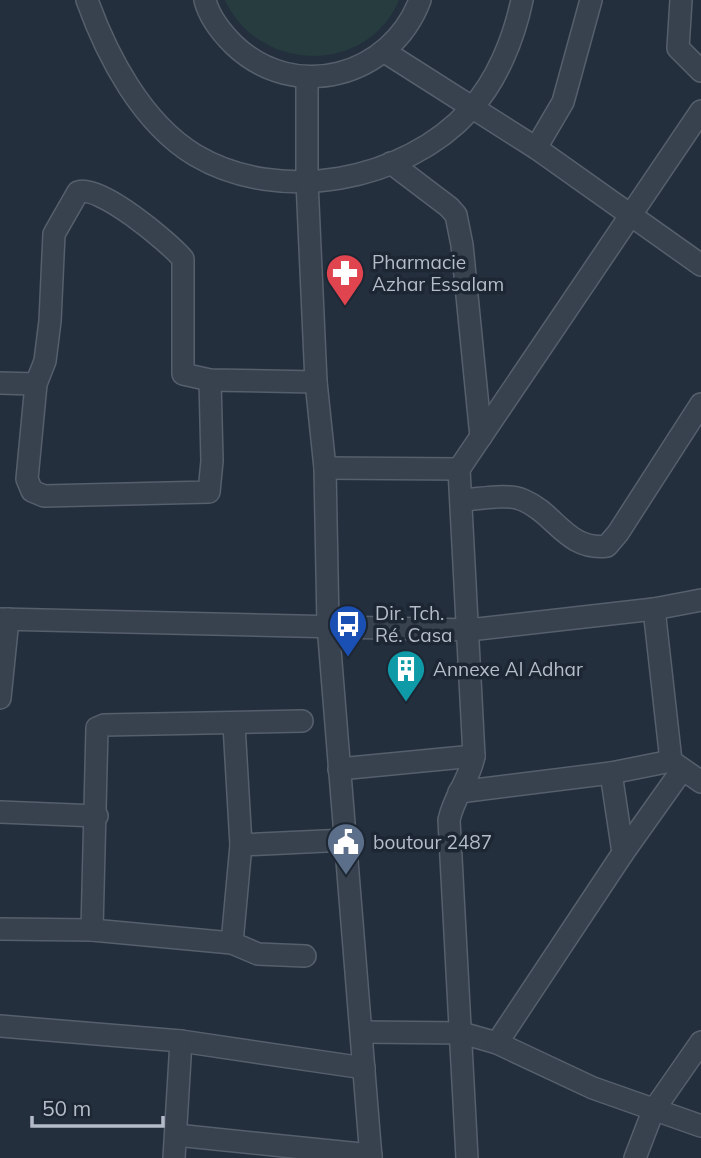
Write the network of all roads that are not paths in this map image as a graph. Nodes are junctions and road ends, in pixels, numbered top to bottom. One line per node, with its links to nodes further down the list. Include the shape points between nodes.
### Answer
1 (87, 0): 14 (street, via 99,34 136,96 193,154 253,178)
2 (205, 0): 9 (street, via 223,35 247,57 275,72)
3 (419, 0): 7 (street, via 401,34)
4 (522, 0): 10 (street, via 500,62)
5 (592, 0): 12 (street, via 563,103)
6 (681, 0): 8 (street, via 678,48)
7 (385, 52): 9 (street, via 344,73); 10 (street)
8 (701, 71)
9 (307, 78): 14 (street)
10 (472, 109): 12 (street); 13 (street, via 450,130)
11 (701, 111): 15 (street)
12 (536, 148): 15 (street)
13 (391, 163): 14 (street); 22 (street, via 456,215)
14 (307, 181): 18 (street)
15 (631, 214): 16 (street); 22 (street)
16 (701, 265)
17 (210, 380): 18 (street); 20 (street, via 211,486 209,492 191,494 44,496 32,491 27,480); 20 (street, via 181,370 183,259 142,223 88,190 78,192 54,234 45,361)
18 (316, 382): 23 (street)
19 (0, 383): 20 (street)
20 (36, 384)
21 (701, 404): 25 (street, via 607,546 580,544 532,505 513,497)
22 (481, 437): 24 (street)
23 (325, 468): 24 (street); 29 (street)
24 (459, 469): 25 (street)
25 (463, 500): 30 (street)
26 (701, 600): 27 (street)
27 (654, 609): 30 (street); 35 (street)
28 (4, 619): 29 (street); 31 (street)
29 (328, 625): 30 (street); 36 (street)
30 (469, 629): 34 (street)
31 (0, 698)
32 (302, 721): 33 (street)
33 (234, 724): 41 (street, via 97,728); 43 (street)
34 (474, 756): 36 (street); 39 (street, via 472,772)
35 (677, 766): 37 (street); 38 (street); 44 (street)
36 (339, 769): 42 (street)
37 (611, 773): 39 (street); 44 (street)
38 (701, 782)
39 (459, 792): 51 (street, via 449,820)
40 (0, 812): 41 (street)
41 (97, 816): 46 (street)
42 (346, 840): 43 (street); 50 (street, via 348,903)
43 (241, 845): 47 (street)
44 (623, 853): 54 (street)
45 (0, 929): 46 (street)
46 (92, 930): 47 (street)
47 (232, 943): 48 (street, via 258,954)
48 (306, 956)
49 (0, 1026): 52 (street)
50 (363, 1032): 51 (street); 55 (street)
51 (462, 1033): 54 (street); 61 (street)
52 (181, 1041): 55 (street); 58 (street)
53 (701, 1042): 56 (street)
54 (497, 1043): 56 (street)
55 (364, 1068): 59 (street)
56 (653, 1111): 57 (street); 62 (street)
57 (701, 1126)
58 (176, 1135): 59 (street); 60 (street)
59 (371, 1156)
60 (174, 1158)
61 (467, 1158)
62 (635, 1158)

